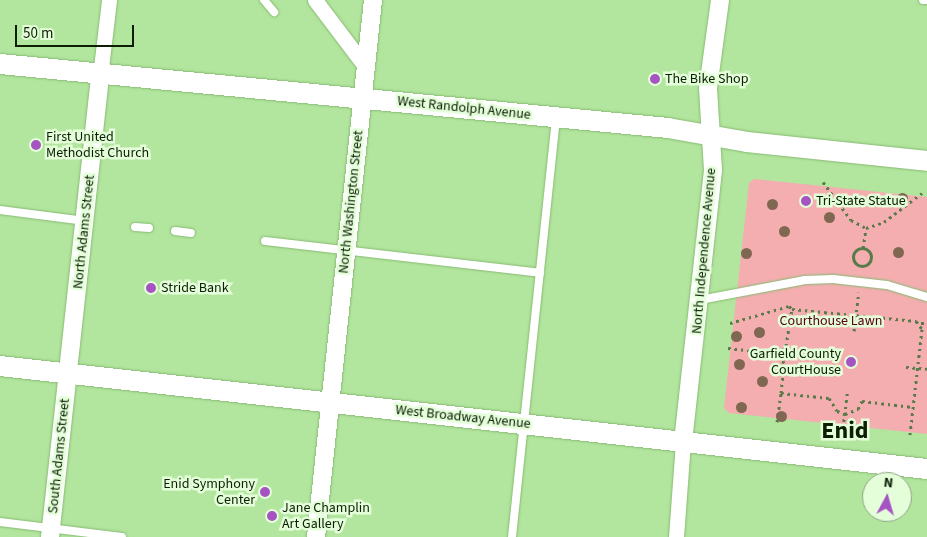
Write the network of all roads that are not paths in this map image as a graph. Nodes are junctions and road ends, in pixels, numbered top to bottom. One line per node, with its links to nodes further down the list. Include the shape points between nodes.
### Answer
1 (108, 0): 11 (street, North Adams Street)
2 (264, 0): 8 (lane)
3 (315, 0): 10 (street)
4 (373, 0): 10 (street, North Washington Street)
5 (720, 0): 14 (street, North Independence Avenue, via 708,88)
6 (923, 0): 7 (lane)
7 (927, 0)
8 (274, 12)
9 (0, 64): 11 (main road, West Randolph Avenue)
10 (365, 66): 12 (street, North Washington Street)
11 (100, 76): 12 (main road, West Randolph Avenue); 17 (street, North Adams Street)
12 (361, 97): 13 (main road, West Randolph Avenue); 23 (street, North Washington Street)
13 (556, 117): 14 (main road, West Randolph Avenue); 24 (lane)
14 (710, 135): 15 (main road, West Randolph Avenue); 26 (street, North Independence Avenue, via 713,170)
15 (927, 161)
16 (0, 210): 17 (lane)
17 (85, 221): 28 (street, North Adams Street)
18 (134, 227): 19 (lane)
19 (149, 228)
20 (175, 231): 21 (lane)
21 (191, 233)
22 (265, 241): 23 (lane)
23 (346, 251): 24 (lane); 29 (street, North Washington Street)
24 (540, 273): 30 (lane)
25 (927, 297): 26 (lane, via 887,285 833,279 805,280)
26 (700, 300): 31 (street, North Independence Avenue)
27 (0, 366): 28 (main road, West Broadway Avenue)
28 (68, 375): 29 (main road, West Broadway Avenue); 34 (street, South Adams Street)
29 (331, 404): 30 (main road, West Broadway Avenue); 36 (street, North Washington Street)
30 (524, 423): 31 (main road, West Broadway Avenue); 37 (lane)
31 (683, 442): 32 (main road, West Broadway Avenue); 38 (street)
32 (927, 468)
33 (0, 522): 34 (lane)
34 (50, 533): 35 (lane)
35 (122, 537)
36 (316, 537)
37 (512, 537)
38 (676, 537)

